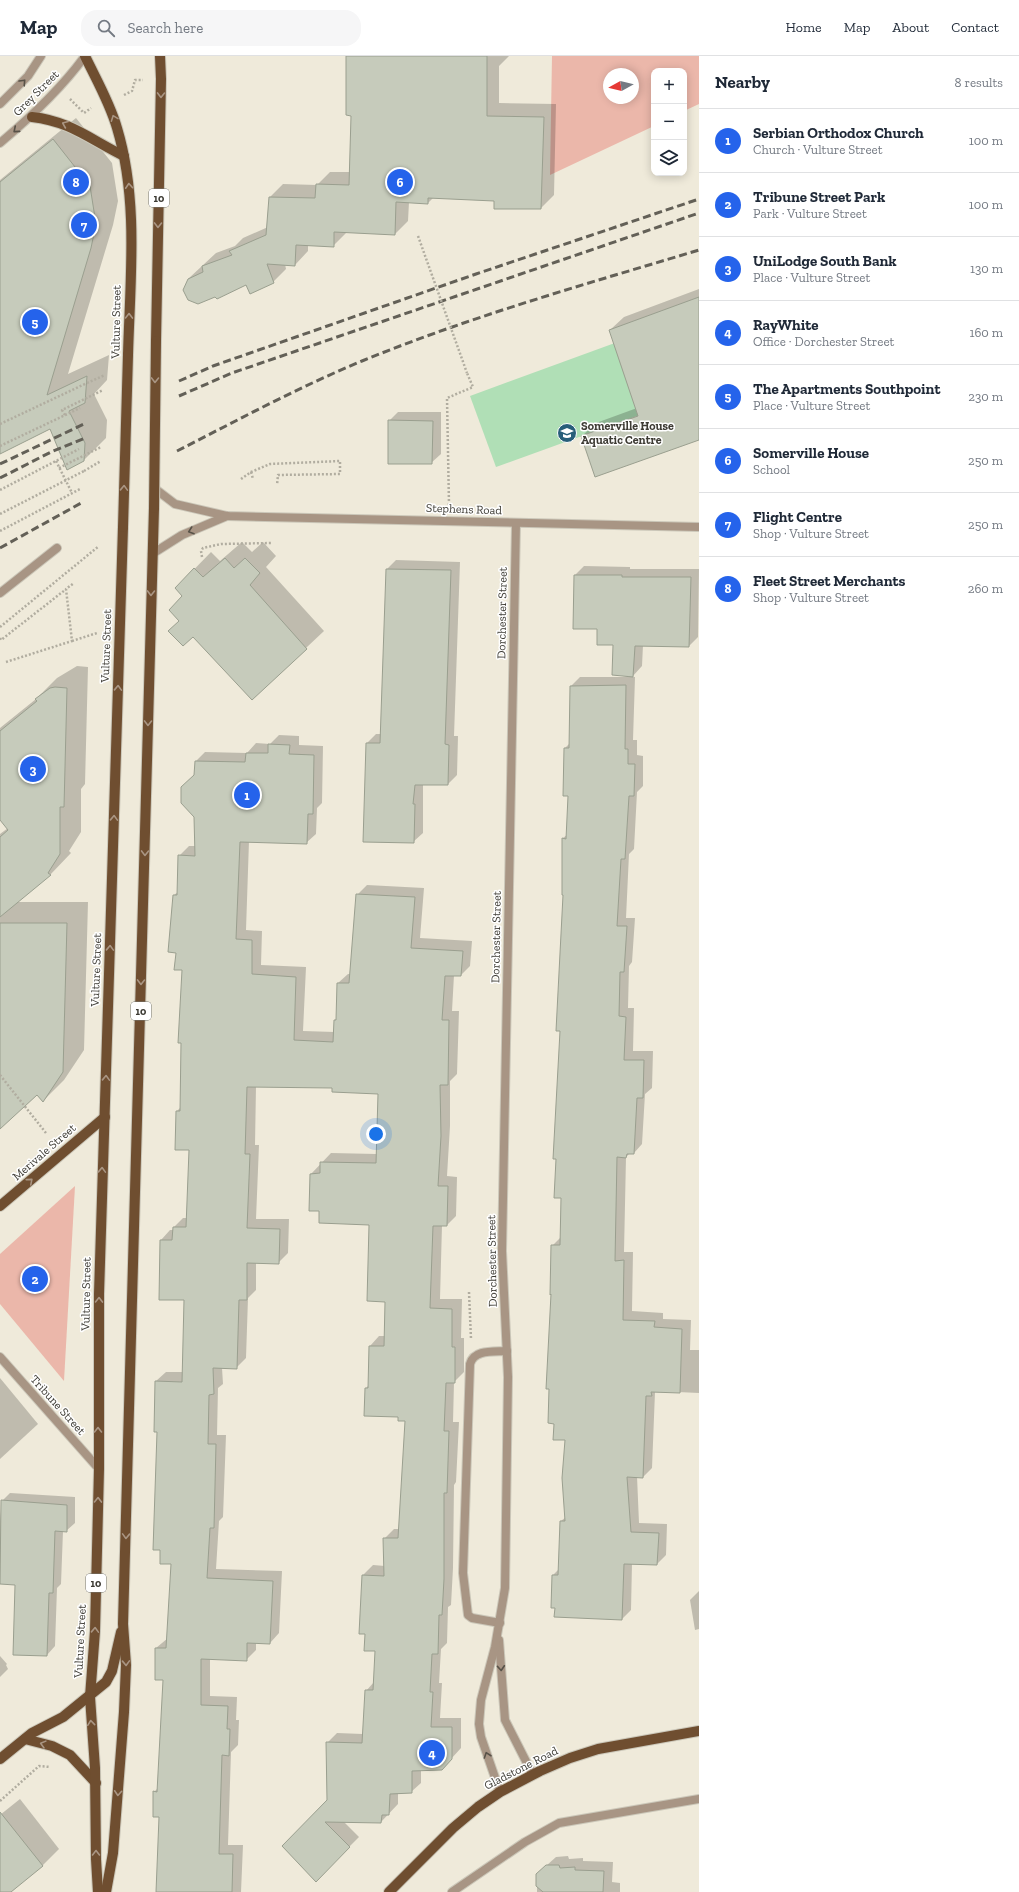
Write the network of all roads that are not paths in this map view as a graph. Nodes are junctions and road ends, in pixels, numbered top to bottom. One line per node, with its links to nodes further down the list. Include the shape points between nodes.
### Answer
1 (41, 56): 4 (street, Grey Street, one-way to 1, via 28,76)
2 (85, 56): 5 (street, Grey Street, via 62,86); 7 (main road, Vulture Street / 10, one-way to 2, via 113,115)
3 (160, 56): 8 (main road, 10, one-way to 8, bridge)
4 (0, 104)
5 (32, 117): 6 (street, Grey Street, one-way to 6); 7 (main road, one-way to 5, via 67,124)
6 (0, 143)
7 (124, 156): 15 (main road, Vulture Street / 10, one-way to 7, bridge, via 131,221)
8 (154, 488): 9 (street, Stephens Road, via 167,500 185,508); 13 (main road, 10, bridge)
9 (227, 516): 10 (street, Stephens Road); 13 (street, Stephens Road, one-way to 13, via 182,535)
10 (516, 523): 11 (street, Stephens Road); 17 (street, Dorchester Street, via 502,1251)
11 (699, 527)
12 (57, 548): 14 (street)
13 (152, 554): 20 (main road, 10, one-way to 20)
14 (0, 593)
15 (105, 1117): 16 (main road, Merivale Street, one-way to 15); 19 (main road, Vulture Street / 10, one-way to 15, via 99,1294)
16 (0, 1206)
17 (507, 1351): 21 (street, Dorchester Street, via 505,1588); 21 (street, via 478,1354 471,1360 464,1590 469,1616)
18 (0, 1357): 19 (street, Tribune Street)
19 (99, 1469): 22 (main road, Vulture Street / 10, one-way to 19, via 95,1631)
20 (123, 1624): 22 (main road, 10, via 110,1676); 31 (main road, one-way to 31, via 126,1665 124,1712 113,1853)
21 (499, 1626): 26 (street, Dorchester Street, one-way to 26, via 505,1720); 28 (street, Dorchester Street, one-way to 21, via 479,1724 481,1700)
22 (90, 1697): 24 (main road, 10, via 63,1717); 27 (main road, Vulture Street, one-way to 22)
23 (699, 1731): 26 (main road, Gladstone Road, via 598,1750 570,1758)
24 (25, 1739): 25 (main road, 10); 27 (main road, one-way to 24, via 70,1755 52,1746)
25 (0, 1759)
26 (533, 1775): 28 (main road, Gladstone Road)
27 (96, 1783): 30 (main road, Vulture Street, one-way to 27)
28 (500, 1792): 32 (main road, Gladstone Road, via 466,1817)
29 (699, 1799): 33 (street, via 559,1824 520,1845)
30 (98, 1892)
31 (106, 1892)
32 (389, 1892)
33 (452, 1892)

